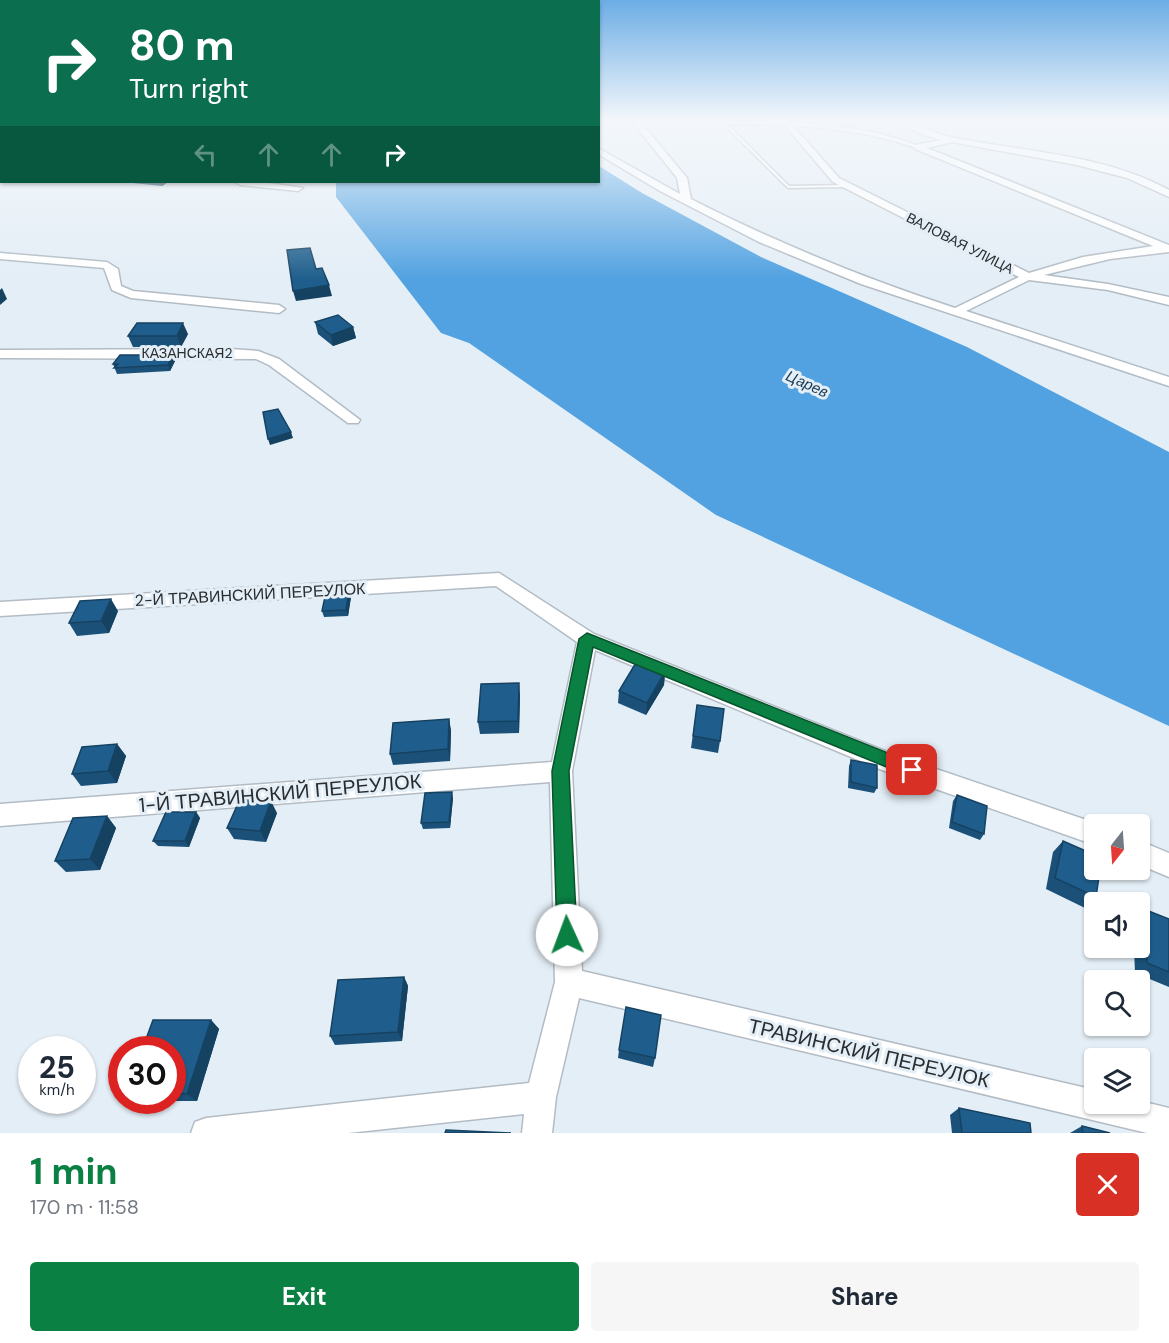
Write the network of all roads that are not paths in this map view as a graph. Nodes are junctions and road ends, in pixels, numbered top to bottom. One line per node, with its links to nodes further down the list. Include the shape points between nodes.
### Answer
1 (636, 173): 11 (street)
2 (678, 173): 11 (street)
3 (774, 173): 8 (lane, via 788,187)
4 (830, 173): 8 (street, ВАЛОВАЯ УЛИЦА)
5 (982, 173): 12 (street)
6 (1114, 173): 10 (street, via 1149,183)
7 (250, 183): 9 (street)
8 (844, 186): 14 (street, ВАЛОВАЯ УЛИЦА)
9 (298, 188)
10 (1169, 194)
11 (686, 199): 17 (street, via 763,240 865,282)
12 (1168, 248): 14 (street, via 1096,258)
13 (0, 256): 16 (street, via 107,265 112,269 114,284 122,292)
14 (1029, 277): 15 (street, ВАЛОВАЯ УЛИЦА, via 1108,287); 17 (street)
15 (1169, 301)
16 (279, 309)
17 (958, 311): 19 (street)
18 (0, 354): 20 (street, КАЗАНСКАЯ2, via 258,355 274,362)
19 (1169, 382)
20 (353, 420)
21 (0, 609): 22 (street, 2-Й ТРАВИНСКИЙ ПЕРЕУЛОК, via 500,579)
22 (587, 639): 23 (street); 25 (street, via 890,763)
23 (561, 771): 24 (street, 1-Й ТРАВИНСКИЙ ПЕРЕУЛОК); 28 (street)
24 (0, 815)
25 (1084, 830)
26 (1150, 857): 27 (street)
27 (1169, 865)
28 (569, 982): 29 (street); 30 (street, ТРАВИНСКИЙ ПЕРЕУЛОК)
29 (541, 1096): 31 (street); 32 (street)
30 (1169, 1124)
31 (206, 1133)
32 (537, 1133)

